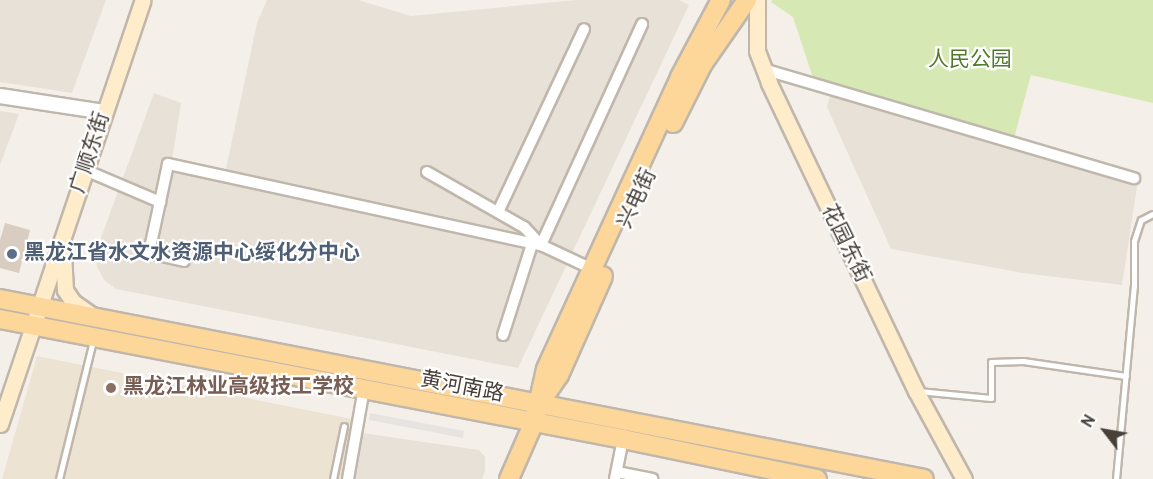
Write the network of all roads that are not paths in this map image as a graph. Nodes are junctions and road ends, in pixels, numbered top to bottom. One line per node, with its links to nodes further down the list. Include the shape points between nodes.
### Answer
1 (143, 0): 9 (main road, 广顺东街)
2 (747, 0): 19 (main road, 兴电街, via 691,84)
3 (757, 0): 7 (main road, 花园东街, via 755,36)
4 (718, 4): 19 (main road, 兴电街, via 680,77)
5 (642, 24): 17 (street)
6 (584, 28): 14 (street)
7 (763, 69): 12 (street); 29 (main road, 花园东街)
8 (0, 96): 9 (street)
9 (104, 112): 10 (main road, 广顺东街)
10 (85, 170): 13 (street); 16 (main road, 广顺东街)
11 (427, 172): 14 (street)
12 (1134, 178)
13 (160, 202): 17 (street, via 168,164); 18 (street, via 150,253)
14 (498, 212): 17 (street, via 524,227)
15 (1153, 214): 27 (lane, via 1141,220 1134,241)
16 (65, 231): 21 (main road, 广顺东街); 22 (main road, via 65,290 80,308)
17 (537, 244): 19 (street); 25 (street)
18 (183, 261)
19 (598, 272): 30 (main road, 兴电街, via 546,369)
20 (0, 299): 21 (main road, 黄河南路)
21 (40, 306): 22 (main road, 黄河南路); 24 (main road, 广顺东街)
22 (99, 318): 30 (main road, 黄河南路)
23 (0, 319): 24 (main road, 黄河南路)
24 (34, 326): 26 (main road, 黄河南路); 32 (main road, 广顺东街)
25 (503, 335)
26 (94, 337): 28 (main road, 黄河南路); 36 (lane)
27 (1126, 376): 29 (lane, via 1023,361 991,362 991,398); 44 (lane)
28 (364, 388): 31 (main road, 黄河南路); 38 (street)
29 (916, 391): 43 (main road, 花园东街)
30 (540, 403): 31 (main road, 兴电街); 34 (main road, 黄河南路)
31 (534, 422): 34 (main road, 黄河南路); 39 (main road, 兴电街)
32 (0, 424)
33 (344, 426): 37 (lane)
34 (625, 430): 35 (street); 41 (main road, 黄河南路); 42 (main road, 黄河南路)
35 (616, 476): 40 (street)
36 (59, 479)
37 (333, 479)
38 (348, 479)
39 (509, 479)
40 (652, 479)
41 (816, 479)
42 (924, 479)
43 (964, 479)
44 (1116, 479)

